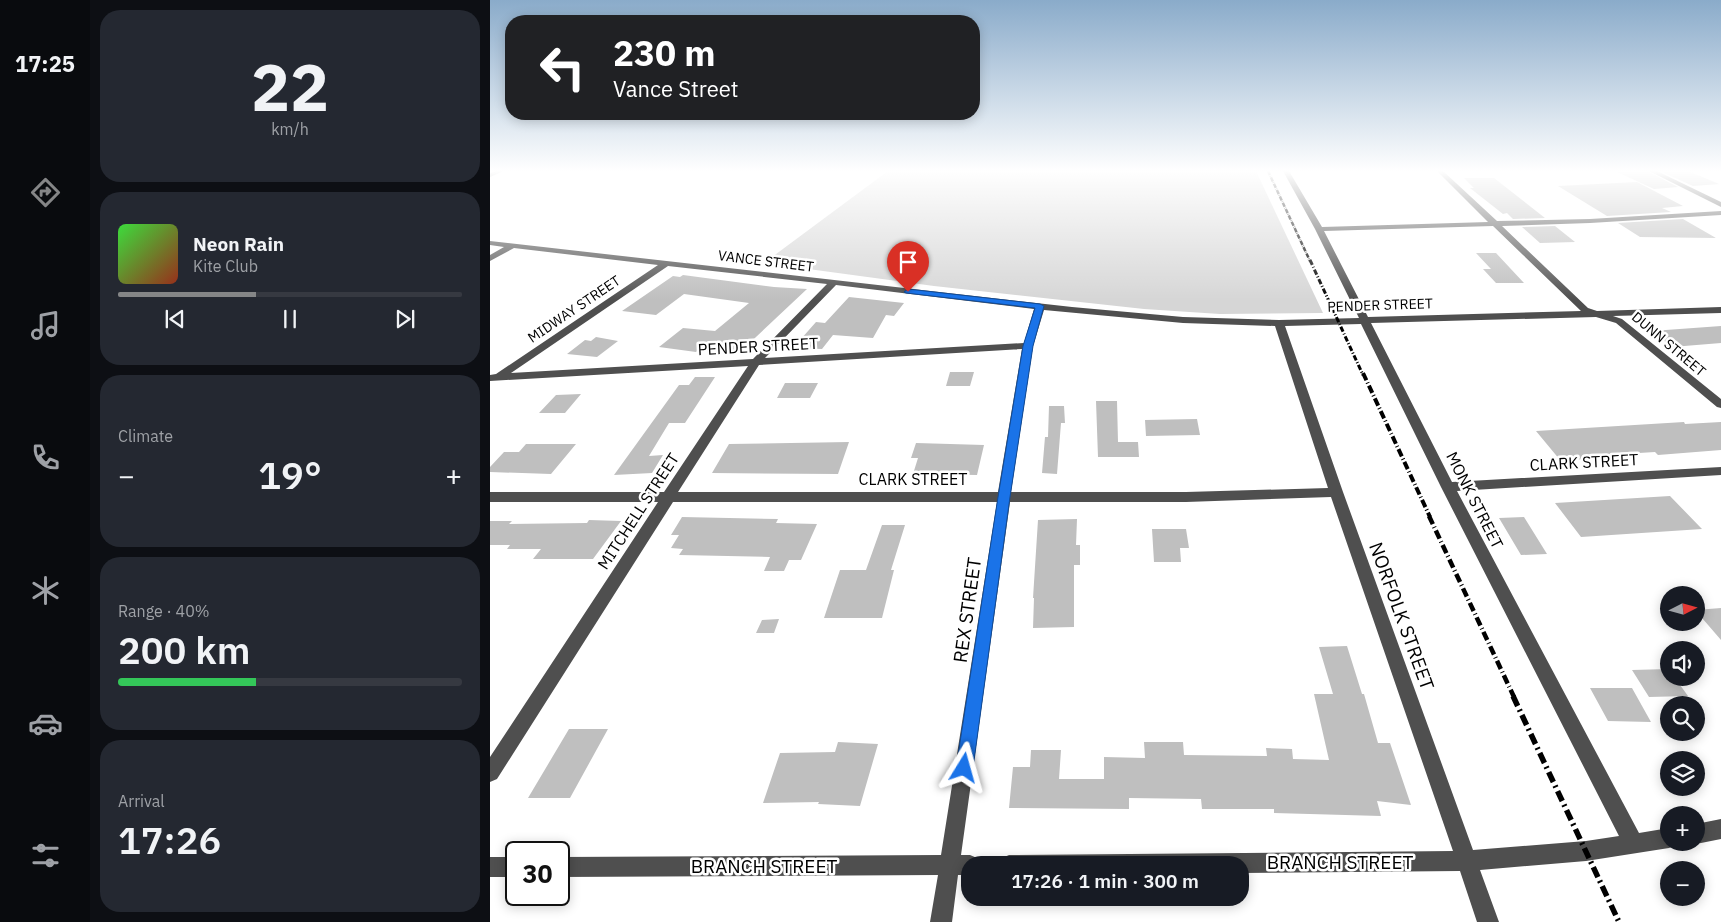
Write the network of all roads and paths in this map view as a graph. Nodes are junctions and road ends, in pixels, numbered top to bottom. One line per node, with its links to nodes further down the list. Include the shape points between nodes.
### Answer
1 (1310, 214): 5 (street, MONK STREET)
2 (1485, 214): 4 (street, DUNN STREET)
3 (1706, 214): 4 (street)
4 (1496, 224): 5 (street); 13 (street, DUNN STREET, via 1586,310)
5 (1319, 229): 14 (street, MONK STREET)
6 (490, 243): 7 (street, VANCE STREET)
7 (512, 246): 8 (street); 9 (street, VANCE STREET)
8 (490, 258)
9 (664, 264): 10 (street, VANCE STREET); 18 (street, MIDWAY STREET)
10 (834, 283): 11 (street, VANCE STREET); 17 (street, MITCHELL STREET)
11 (1040, 306): 15 (street, PENDER STREET, via 1174,319); 16 (street, REX STREET)
12 (1721, 310): 13 (street, PENDER STREET)
13 (1600, 314): 14 (street, PENDER STREET); 19 (street, DUNN STREET, via 1619,321)
14 (1366, 321): 15 (street, PENDER STREET); 21 (street, MONK STREET)
15 (1279, 323): 22 (street, NORFOLK STREET)
16 (1028, 346): 17 (street, PENDER STREET); 25 (street, REX STREET)
17 (755, 362): 18 (street, PENDER STREET); 23 (street, MITCHELL STREET)
18 (494, 377)
19 (1721, 405)
20 (1721, 471): 21 (street, CLARK STREET)
21 (1448, 487): 30 (street, MONK STREET)
22 (1336, 492): 25 (street, CLARK STREET, via 1247,496); 31 (street, NORFOLK STREET)
23 (668, 496): 24 (street, CLARK STREET); 25 (street, CLARK STREET); 26 (street, MITCHELL STREET)
24 (490, 497)
25 (1004, 497): 33 (street, REX STREET)
26 (490, 773)
27 (1721, 829): 28 (street)
28 (1705, 832)
29 (1660, 840): 30 (street, BRANCH STREET)
30 (1634, 844): 31 (street, BRANCH STREET, via 1586,852)
31 (1467, 861): 32 (street, BRANCH STREET); 38 (street, NORFOLK STREET)
32 (1249, 863)
33 (960, 865): 36 (street, BRANCH STREET); 37 (street, REX STREET)
34 (490, 867): 35 (street)
35 (505, 867)
36 (570, 867)
37 (942, 922)
38 (1488, 922)

